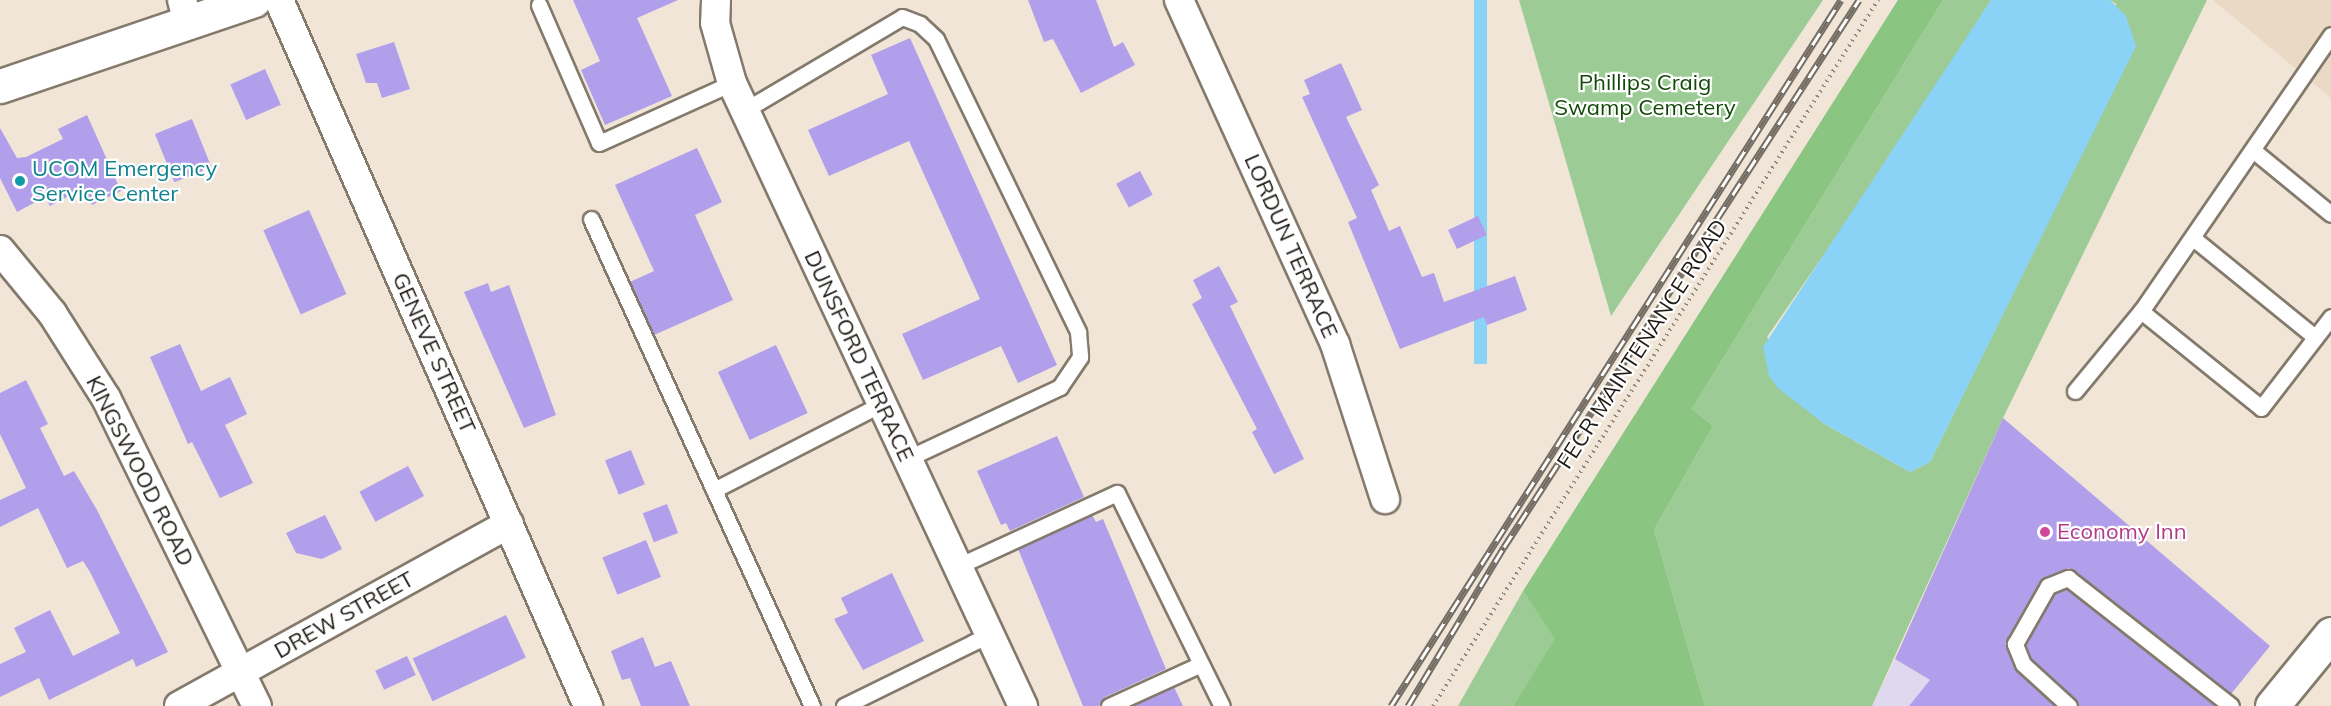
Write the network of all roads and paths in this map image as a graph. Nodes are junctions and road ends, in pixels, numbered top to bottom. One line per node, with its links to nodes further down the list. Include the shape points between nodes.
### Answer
1 (254, 0): 7 (main road)
2 (279, 0): 25 (street, GENEVE STREET)
3 (716, 0): 9 (street, DUNSFORD TERRACE, via 715,23)
4 (1179, 0): 24 (street, LORDUN TERRACE, via 1335,344)
5 (1878, 0): 39 (path, FECR MAINTENANCE ROAD)
6 (539, 5): 9 (lane, via 599,143)
7 (185, 12): 10 (main road)
8 (2331, 35): 12 (lane)
9 (732, 83): 11 (street, DUNSFORD TERRACE)
10 (0, 86)
11 (745, 110): 21 (street, DUNSFORD TERRACE); 22 (lane, via 902,16 920,24 936,39 1078,332 1080,357 1060,387)
12 (2254, 150): 13 (lane); 15 (lane)
13 (2328, 206)
14 (591, 219): 23 (lane)
15 (2193, 238): 17 (lane); 19 (lane)
16 (0, 250): 30 (street, KINGSWOOD ROAD, via 52,313 106,399)
17 (2141, 311): 19 (lane, via 2261,408); 20 (lane)
18 (2331, 316): 19 (lane)
19 (2315, 337)
20 (2075, 391)
21 (881, 404): 22 (street, DUNSFORD TERRACE); 23 (lane)
22 (906, 459): 26 (street, DUNSFORD TERRACE)
23 (714, 490): 34 (lane)
24 (1385, 499)
25 (509, 524): 30 (street, DREW STREET); 33 (street, GENEVE STREET)
26 (956, 567): 28 (street, DUNSFORD TERRACE); 29 (lane, via 1117,493)
27 (2331, 634): 42 (main road)
28 (988, 635): 35 (lane); 36 (street, DUNSFORD TERRACE)
29 (1201, 664): 37 (lane); 38 (lane)
30 (240, 672): 31 (street, DREW STREET); 32 (street, KINGSWOOD ROAD)
31 (179, 706)
32 (257, 706)
33 (588, 706)
34 (812, 706)
35 (844, 706)
36 (1023, 706)
37 (1109, 706)
38 (1222, 706)
39 (1433, 706)
40 (2069, 706): 41 (lane, via 2023,664 2015,644 2048,586 2068,578)
41 (2230, 706)
42 (2272, 706)

